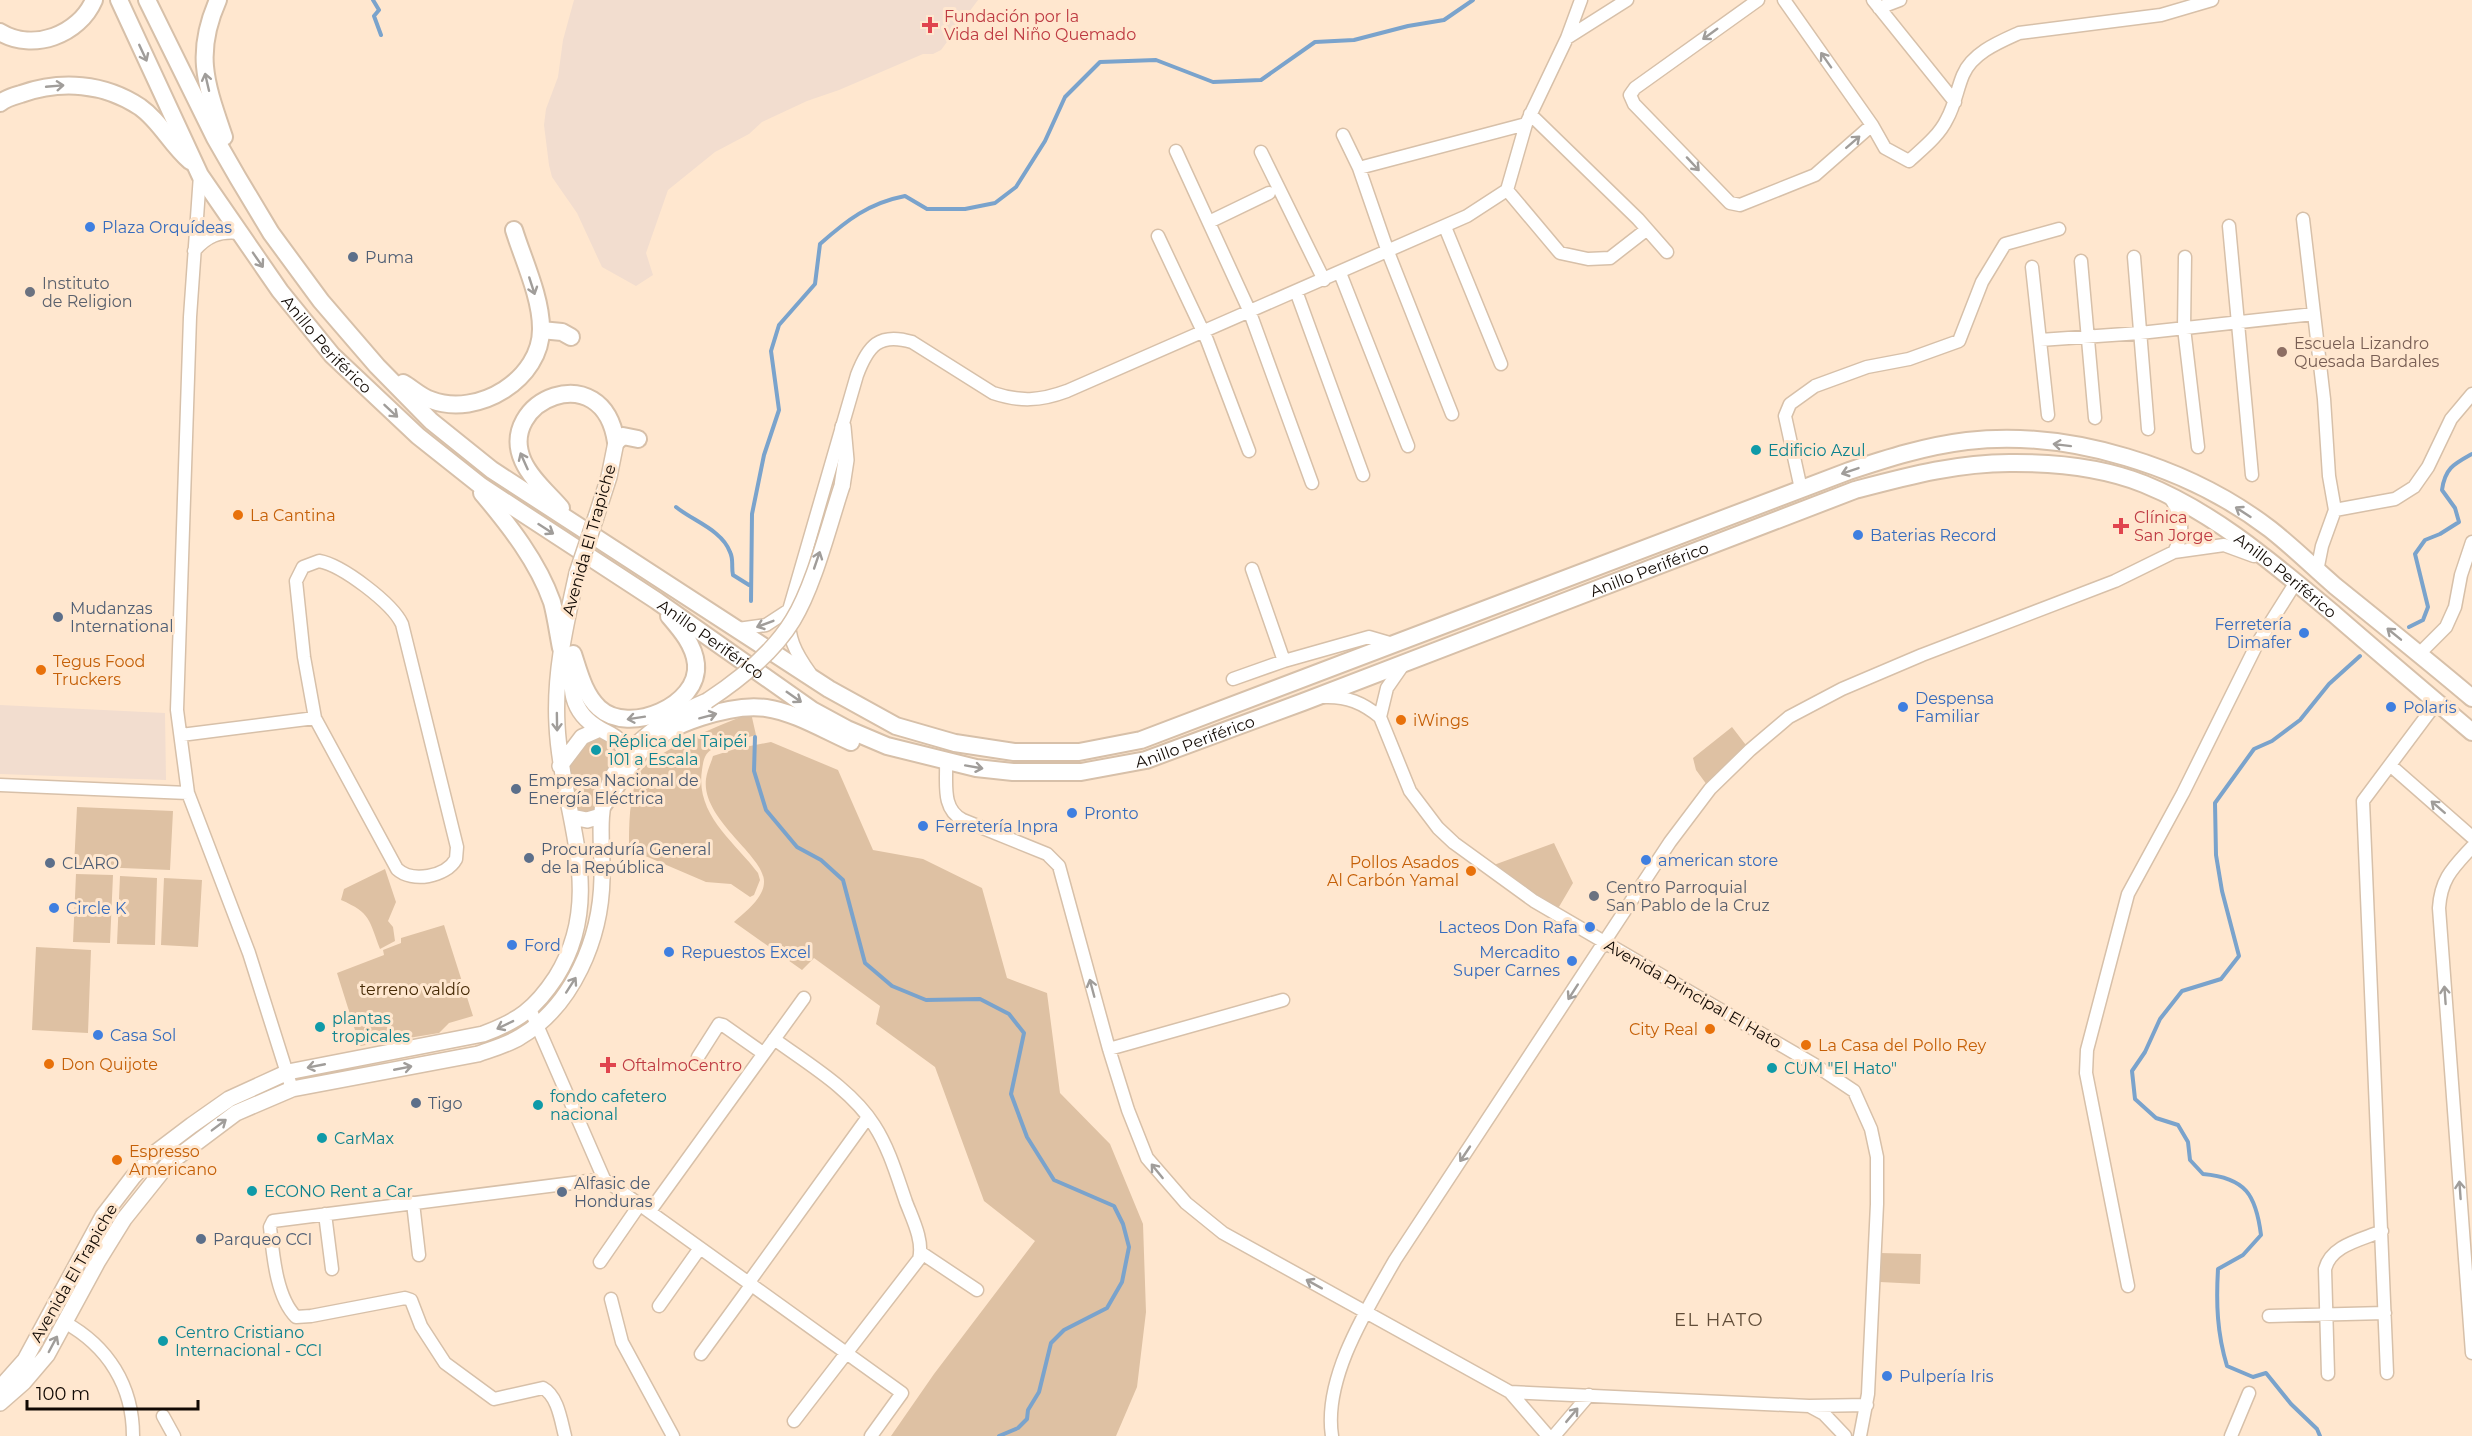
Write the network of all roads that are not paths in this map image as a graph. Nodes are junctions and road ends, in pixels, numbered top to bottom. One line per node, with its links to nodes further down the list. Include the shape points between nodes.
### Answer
1 (94, 0): 12 (highway, via 84,17 56,37 21,41)
2 (119, 0): 22 (highway, Anillo Periférico, one-way to 22)
3 (147, 0): 23 (highway, Anillo Periférico)
4 (218, 0): 23 (highway, one-way to 4, via 204,74 205,41)
5 (1581, 0): 13 (street)
6 (1627, 0): 13 (street)
7 (1758, 0): 17 (street, one-way to 17, via 1635,88 1630,95 1634,104 1730,203 1740,205 1815,175)
8 (1784, 0): 17 (street, one-way to 8)
9 (1900, 0): 11 (street)
10 (2212, 0): 14 (street, via 2161,15 2019,33 1979,55 1964,72)
11 (1876, 4): 14 (street)
12 (0, 32)
13 (1568, 38): 16 (street)
14 (1955, 102): 17 (street, via 1946,121 1909,161 1885,148)
15 (0, 103): 22 (highway, one-way to 22, via 53,85 84,85 115,94 141,108)
16 (1528, 119): 21 (street); 24 (street); 32 (street)
17 (1872, 125)
18 (1343, 135): 21 (street)
19 (1176, 151): 27 (street)
20 (1261, 152): 43 (street)
21 (1359, 168): 36 (street)
22 (198, 171): 33 (highway, Anillo Periférico); 35 (street)
23 (238, 178): 56 (highway, Anillo Periférico, via 271,233 321,301)
24 (1507, 190): 29 (street); 32 (street, via 1560,252 1588,259 1610,258)
25 (1269, 194): 27 (street)
26 (2303, 219): 46 (street)
27 (1209, 222): 45 (street)
28 (2229, 226): 47 (street)
29 (1444, 227): 36 (street); 55 (street)
30 (2059, 229): 72 (street, via 2005,244 1982,282 1959,341 1815,386 1790,404 1785,416)
31 (514, 230): 49 (highway, one-way to 49, via 540,311)
32 (1646, 230): 37 (street)
33 (239, 233): 35 (street, via 209,236); 68 (highway, Anillo Periférico, one-way to 68, via 332,355 418,436)
34 (1158, 236): 50 (street)
35 (194, 251): 99 (street, via 177,683)
36 (1388, 252): 42 (street); 58 (street)
37 (1666, 252)
38 (2185, 256): 48 (street)
39 (2134, 257): 51 (street)
40 (2081, 261): 53 (street)
41 (2032, 267): 54 (street)
42 (1340, 273): 43 (street); 65 (street)
43 (1324, 280): 44 (street)
44 (1296, 291): 45 (street); 69 (street)
45 (1249, 310): 50 (street); 71 (street)
46 (2314, 314): 47 (street); 74 (street)
47 (2238, 322): 48 (street); 70 (street)
48 (2184, 328): 51 (street); 66 (street)
49 (542, 330): 52 (highway); 56 (highway, via 536,355 524,374 489,399 474,404 430,400)
50 (1203, 332): 61 (street, via 1067,391 1036,400 993,393 912,342 888,339 877,342 863,359); 67 (street)
51 (2140, 333): 53 (street); 62 (street)
52 (572, 337)
53 (2088, 337): 54 (street); 60 (street)
54 (2040, 340): 59 (street)
55 (1500, 364)
56 (377, 366): 75 (highway, Anillo Periférico, via 431,421 475,456)
57 (2472, 394): 74 (street, via 2451,419 2414,487 2395,499)
58 (1452, 414)
59 (2048, 415)
60 (2095, 418)
61 (843, 427): 83 (street); 100 (main road, Avenida El Trapiche, one-way to 61, bridge, via 644,735 707,701 754,664 794,619 842,486 846,460)
62 (2148, 429)
63 (638, 439): 64 (highway, via 623,436)
64 (616, 442): 75 (highway, one-way to 64, via 524,463 522,427 539,404 555,395 585,396 608,414); 86 (main road, Avenida El Trapiche, bridge, via 609,477 577,573)
65 (1408, 446)
66 (2198, 447)
67 (1249, 451)
68 (468, 476): 82 (highway, Anillo Periférico, one-way to 82); 86 (highway, via 503,518 540,578)
69 (1363, 476)
70 (2252, 476)
71 (1311, 483)
72 (1801, 489): 80 (highway, Anillo Periférico, one-way to 72, via 2269,528 2214,493 2148,464 2098,449 2023,440 1969,441 1916,450); 85 (highway, Anillo Periférico)
73 (2169, 495): 77 (street, via 2181,519 2180,542); 78 (highway, Anillo Periférico, via 2227,528); 89 (highway, Anillo Periférico, via 2098,471 2055,464 2013,463 1934,470 1855,490)
74 (2335, 510): 80 (street)
75 (574, 522): 84 (highway, Anillo Periférico)
76 (2472, 542): 87 (street, via 2455,608 2446,627)
77 (2174, 552): 78 (street, via 2224,545); 111 (street, via 2107,585 1864,680 1789,717 1710,789)
78 (2277, 566): 81 (highway, Anillo Periférico)
79 (1252, 569): 88 (street)
80 (2317, 571): 87 (highway, Anillo Periférico, one-way to 80)
81 (2295, 582): 94 (highway, Anillo Periférico); 135 (street, via 2257,644 2128,894 2087,1050 2086,1074)
82 (657, 602): 86 (highway, one-way to 86, via 690,645 696,665 693,681 679,700 659,712 627,720 599,708); 101 (highway, Anillo Periférico, one-way to 101, via 812,710 873,740)
83 (789, 610): 84 (street, one-way to 84, via 766,625); 90 (street, via 790,639)
84 (738, 630): 90 (highway, Anillo Periférico)
85 (1393, 644): 88 (street, via 1369,637); 90 (highway, Anillo Periférico, via 1141,740 1079,752 1014,752 955,743 896,726)
86 (567, 651): 97 (main road, via 573,697); 104 (main road, Avenida El Trapiche, one-way to 104, via 556,713)
87 (2419, 654): 92 (highway, Anillo Periférico)
88 (1284, 661): 91 (street)
89 (1404, 663): 93 (highway, Anillo Periférico); 95 (street, via 1387,688)
90 (814, 679)
91 (1233, 679)
92 (2472, 698)
93 (1303, 702): 95 (street, via 1336,696 1367,707); 102 (highway, Anillo Periférico, one-way to 93, via 1013,772 1081,772 1146,759)
94 (2437, 702): 98 (highway, Anillo Periférico); 103 (street)
95 (1380, 717): 111 (street, Avenida Principal El Hato, via 1410,790 1438,828 1534,901)
96 (315, 718): 96 (street, via 397,868 404,875 422,876 454,864 455,836 402,624 379,597 336,567 319,561 303,567 297,581); 99 (street)
97 (600, 729): 100 (main road, via 612,733); 104 (main road, via 582,737)
98 (2472, 732)
99 (181, 735): 106 (street)
100 (626, 754): 107 (main road, Avenida El Trapiche, via 609,785)
101 (928, 757): 102 (highway, Anillo Periférico); 107 (highway, one-way to 101, via 644,748 687,723 743,707 767,708 898,759)
102 (946, 762): 117 (street, one-way to 102, via 1059,866 1047,854 952,813 947,799)
103 (2390, 765): 109 (street, one-way to 103); 128 (street, via 2363,801 2362,824)
104 (561, 766): 108 (main road, Avenida El Trapiche)
105 (0, 784): 106 (street)
106 (188, 794): 120 (street, via 249,953)
107 (602, 811): 108 (main road, via 587,820); 115 (main road, Avenida El Trapiche, one-way to 107, via 561,1001 580,971 594,933 602,902)
108 (572, 817): 114 (main road, Avenida El Trapiche, via 581,889 578,925 567,959)
109 (2472, 837)
110 (2472, 847): 146 (street, one-way to 110, via 2439,908 2446,876)
111 (1605, 943): 139 (street, one-way to 139, via 1395,1260); 156 (street, Avenida Principal El Hato, via 1854,1090 1877,1157)
112 (804, 998): 116 (street)
113 (1283, 1000): 117 (street)
114 (530, 1009): 115 (street); 120 (main road, Avenida El Trapiche, one-way to 120, via 509,1025 483,1034)
115 (537, 1024): 121 (main road, Avenida El Trapiche, one-way to 115, via 478,1054 521,1037); 123 (street)
116 (774, 1039): 118 (street); 122 (street, via 841,1089)
117 (1109, 1049): 139 (street, one-way to 117, via 1223,1233 1186,1203 1147,1158)
118 (763, 1053): 119 (street, via 719,1024); 125 (street)
119 (698, 1058)
120 (288, 1072): 121 (street); 127 (main road, Avenida El Trapiche, via 229,1099 164,1146 133,1177)
121 (292, 1089): 143 (main road, Avenida El Trapiche, one-way to 121, via 124,1219 168,1164 236,1113)
122 (868, 1117): 130 (street, via 887,1149); 134 (street)
123 (604, 1179): 124 (street); 125 (street)
124 (413, 1203): 126 (street); 131 (street)
125 (645, 1208): 129 (street); 132 (street)
126 (325, 1214): 133 (street); 162 (street, via 271,1223 278,1280 296,1317 411,1300 421,1326 445,1363 494,1399 543,1388 548,1391)
127 (103, 1216): 143 (main road, via 91,1253 63,1303); 144 (main road, Avenida El Trapiche)
128 (2382, 1231): 140 (street); 141 (street, via 2330,1255 2325,1269)
129 (700, 1248): 134 (street); 138 (street)
130 (920, 1252): 136 (street); 145 (street, via 919,1259)
131 (419, 1255)
132 (600, 1262)
133 (332, 1269)
134 (751, 1283): 145 (street); 147 (street)
135 (2128, 1286)
136 (977, 1290)
137 (611, 1299): 163 (street, via 622,1342)
138 (658, 1306)
139 (1365, 1312): 152 (street); 165 (street, via 1333,1392)
140 (2385, 1312): 141 (street); 148 (street)
141 (2326, 1314): 142 (street); 150 (street)
142 (2268, 1316)
143 (64, 1322): 155 (main road, Avenida El Trapiche, one-way to 143, via 47,1355); 160 (street, via 94,1342 119,1375 132,1406)
144 (45, 1323): 149 (main road); 151 (main road, Avenida El Trapiche, via 25,1360)
145 (847, 1352): 159 (street); 164 (street, via 902,1393)
146 (2472, 1353)
147 (701, 1354)
148 (2387, 1373)
149 (0, 1374)
150 (2328, 1374)
151 (0, 1388)
152 (1510, 1392): 154 (street); 166 (street)
153 (2249, 1393): 170 (street)
154 (1589, 1395): 157 (street); 167 (street, one-way to 154)
155 (0, 1402)
156 (1867, 1405): 157 (street); 169 (street, Avenida Principal El Hato)
157 (1809, 1406): 168 (street, via 1824,1414)
158 (163, 1416): 161 (street)
159 (794, 1421)
160 (133, 1436)
161 (174, 1436)
162 (565, 1436)
163 (673, 1436)
164 (871, 1436)
165 (1332, 1436)
166 (1548, 1436)
167 (1554, 1436)
168 (1845, 1436)
169 (1860, 1436)
170 (2232, 1436)

